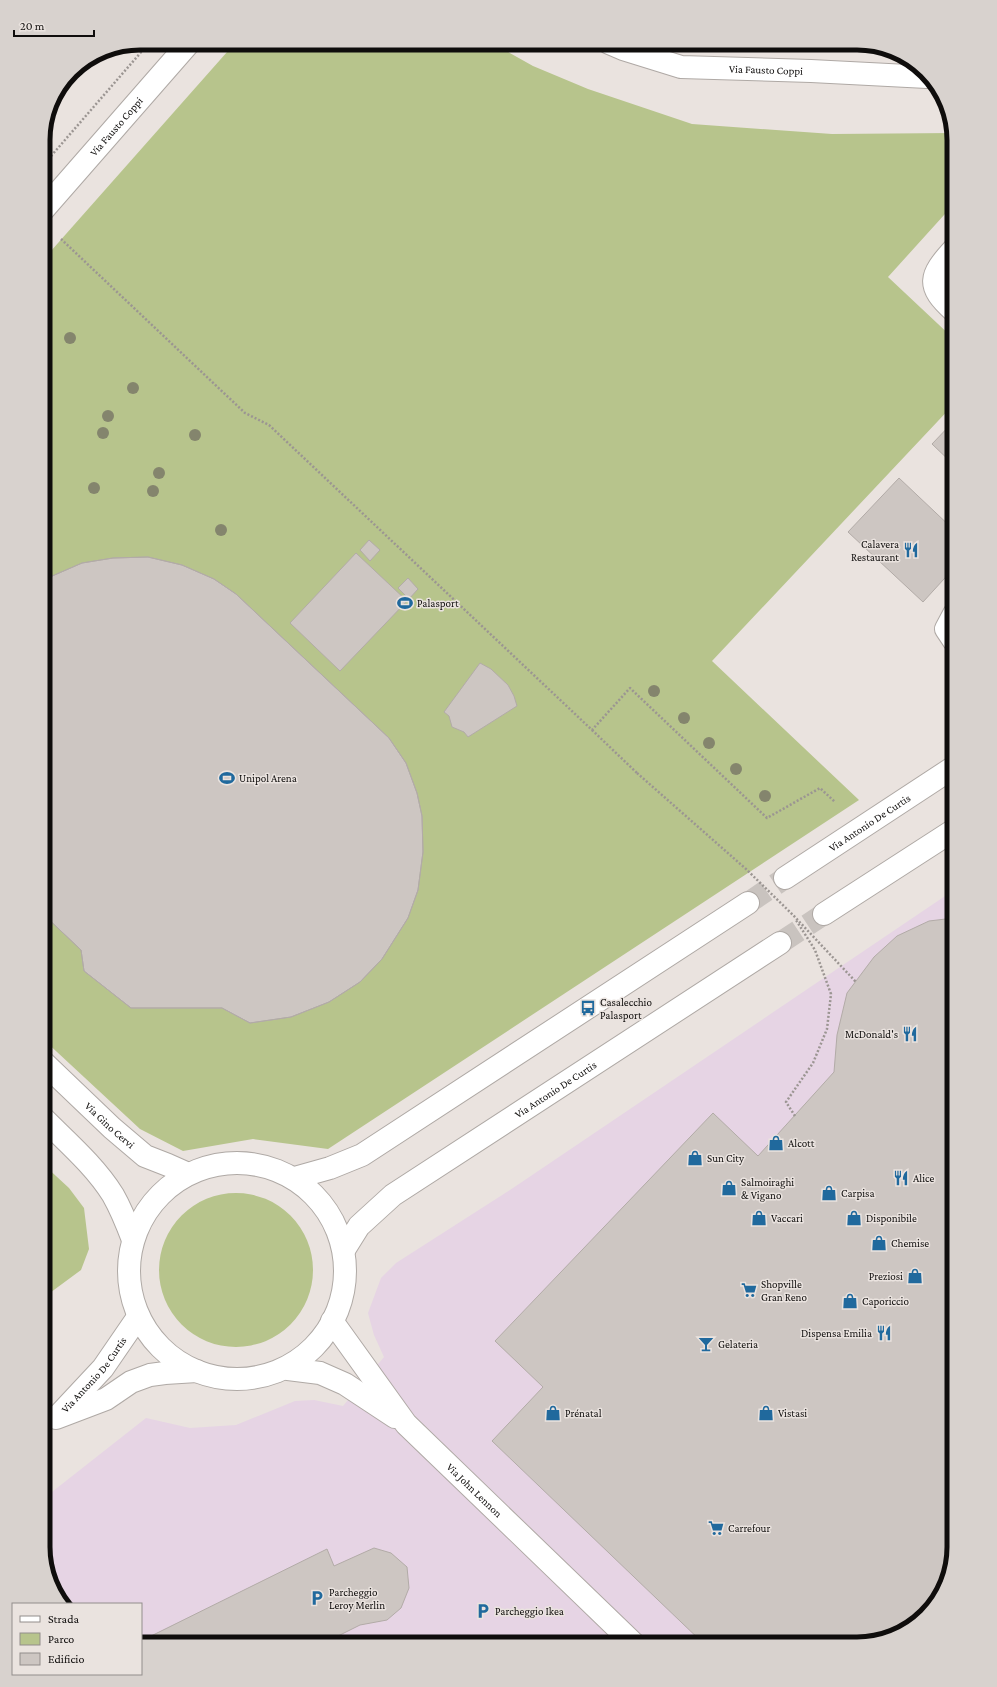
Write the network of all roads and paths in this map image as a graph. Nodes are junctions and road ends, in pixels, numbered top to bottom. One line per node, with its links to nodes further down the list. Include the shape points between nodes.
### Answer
1 (143, 50): 5 (path)
2 (183, 50): 6 (street, Via Fausto Coppi)
3 (623, 50): 4 (street, Via Fausto Coppi, via 681,67)
4 (921, 77)
5 (50, 156)
6 (50, 202)
7 (61, 240): 10 (path, via 245,413 269,425)
8 (947, 257): 9 (street, via 934,278 935,290)
9 (947, 305)
10 (592, 730): 12 (path, via 630,688 767,818 820,788); 17 (path, bridge)
11 (947, 772): 14 (street, Via Antonio De Curtis)
12 (835, 802)
13 (947, 835): 16 (street)
14 (785, 878)
15 (748, 903): 24 (street, via 362,1155)
16 (824, 914)
17 (793, 915): 19 (path, bridge); 21 (path, bridge, via 815,950 831,994 827,1028 813,1063 786,1102)
18 (780, 943): 26 (street, Via Antonio De Curtis, via 393,1194 359,1226)
19 (856, 982)
20 (50, 1069): 23 (street, Via Gino Cervi, via 145,1156)
21 (795, 1116)
22 (50, 1125): 25 (street, via 86,1161 112,1194)
23 (186, 1173): 24 (street, via 241,1164); 25 (street, via 162,1192 146,1213)
24 (298, 1177): 26 (street, via 319,1197 334,1222)
25 (133, 1240): 27 (street, via 129,1270 130,1294)
26 (344, 1250): 28 (street, via 345,1277 340,1304)
27 (138, 1317): 30 (street, via 153,1338 172,1357); 31 (street, Via Antonio De Curtis, via 103,1368)
28 (332, 1321): 29 (street, via 311,1352); 33 (street, Via John Lennon)
29 (288, 1369): 30 (street, via 256,1377 225,1377); 33 (street, via 320,1373 345,1384)
30 (197, 1371): 32 (street, via 165,1373 131,1382 106,1399)
31 (50, 1421)
32 (50, 1422)
33 (406, 1424): 34 (street, Via John Lennon)
34 (627, 1637)

